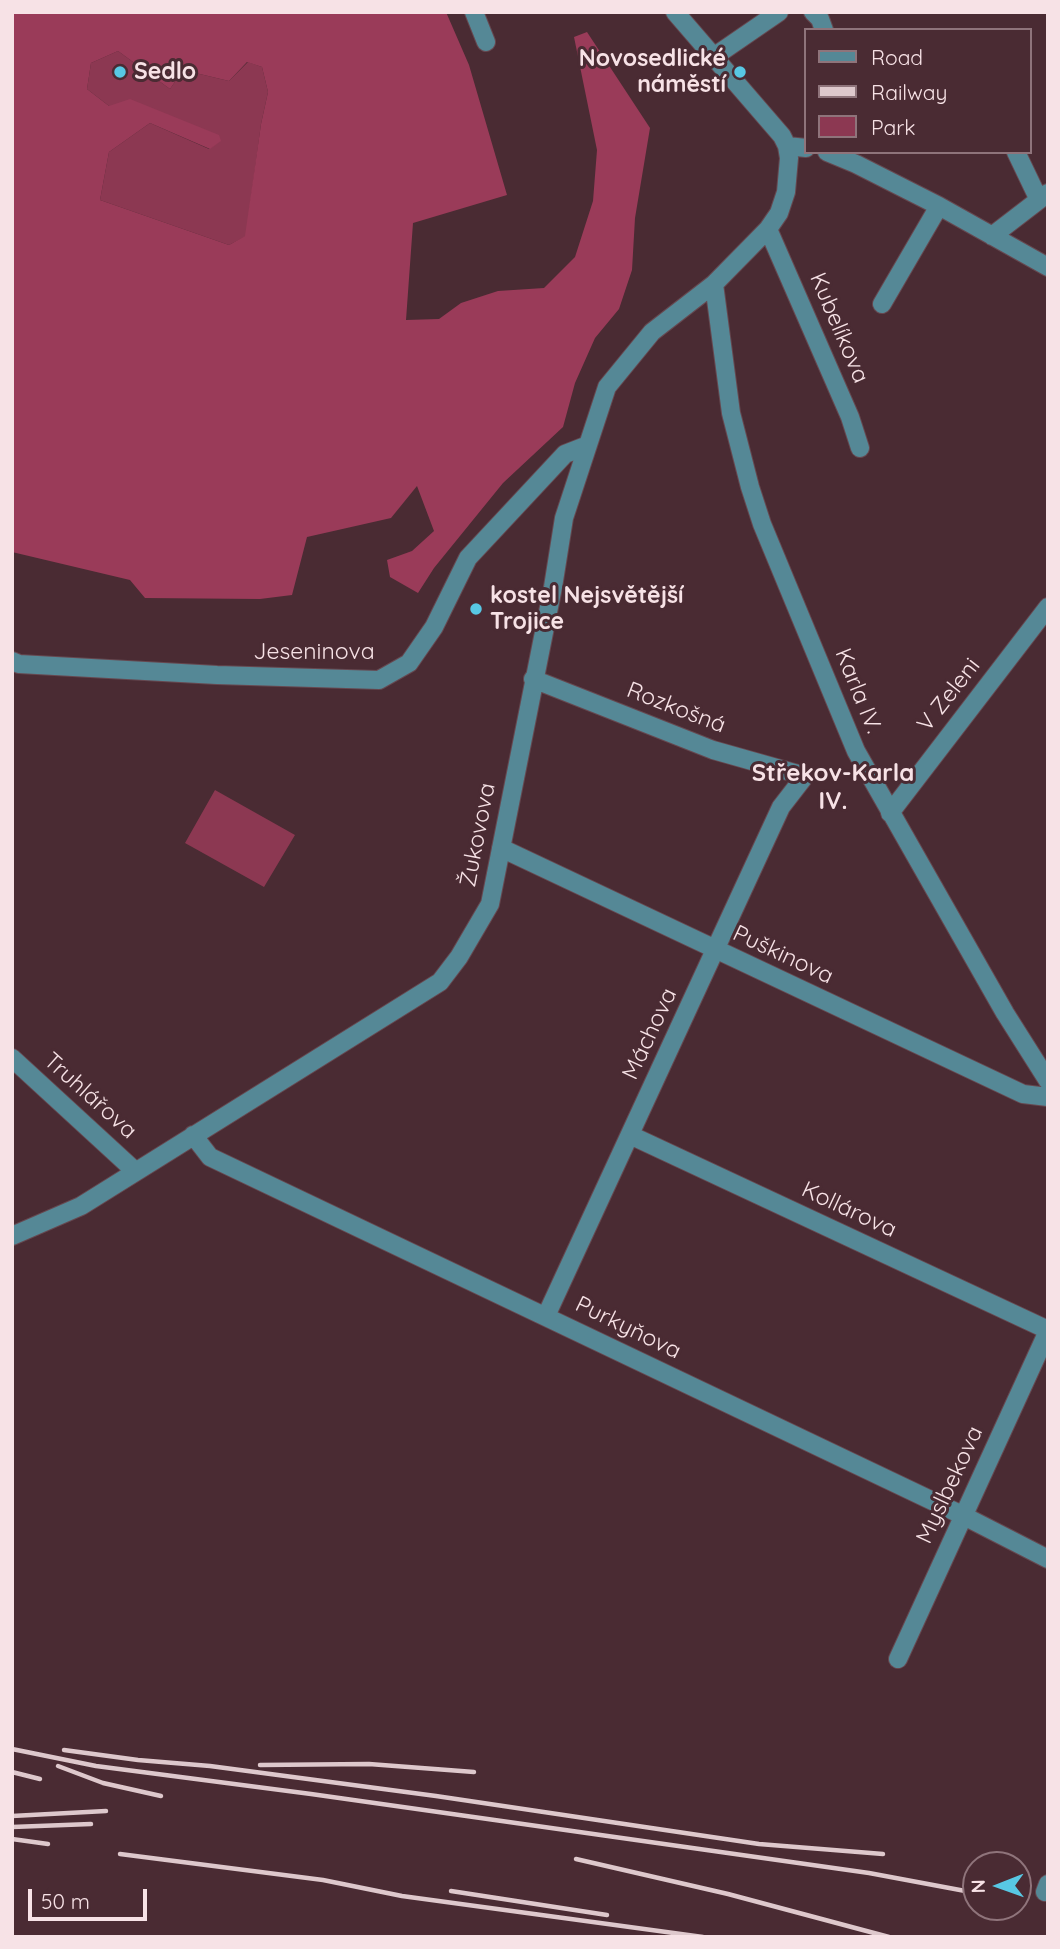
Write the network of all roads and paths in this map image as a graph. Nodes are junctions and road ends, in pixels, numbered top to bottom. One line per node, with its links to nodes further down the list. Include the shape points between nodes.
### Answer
1 (474, 12): 6 (street)
2 (675, 12): 7 (street)
3 (779, 12): 7 (street)
4 (814, 12): 5 (street)
5 (823, 28)
6 (486, 42)
7 (715, 56): 8 (street)
8 (787, 146): 9 (street); 15 (street, via 786,192)
9 (804, 148)
10 (838, 154): 12 (street)
11 (1017, 154): 13 (street)
12 (859, 158): 14 (street)
13 (1043, 197): 16 (street)
14 (939, 206): 16 (street); 19 (street)
15 (768, 229): 18 (street); 21 (street, Kubelíkova)
16 (992, 236): 17 (street)
17 (1048, 267)
18 (713, 284): 20 (street, Žukovova, via 652,332 607,387); 26 (street, Karla IV., via 731,413 762,524 856,751)
19 (883, 304)
20 (588, 445): 23 (street, Jeseninova, via 565,454 468,558 434,627 409,663 379,680); 24 (street, Žukovova, via 564,518)
21 (860, 448)
22 (1048, 607): 26 (street, V Zeleni)
23 (12, 661)
24 (533, 679): 25 (street, Rozkošná, via 713,750); 27 (street, Žukovova)
25 (805, 776): 28 (street, Máchova, via 781,807)
26 (890, 813): 30 (street, Karla IV.)
27 (501, 848): 28 (street, Puškinova); 32 (street, Žukovova, via 490,904 440,982)
28 (715, 951): 31 (street, Puškinova, via 1023,1094); 33 (street, Máchova)
29 (12, 1058): 34 (street, Truhlářova)
30 (1048, 1081)
31 (1048, 1097)
32 (193, 1135): 34 (street, Žukovova); 36 (street, Purkyňova, via 210,1157)
33 (631, 1135): 36 (street, Máchova); 37 (street, Kollárova)
34 (135, 1171): 35 (street, Žukovova, via 81,1206)
35 (12, 1236)
36 (546, 1316): 38 (street, Purkyňova)
37 (1048, 1331): 38 (street, Myslbekova)
38 (962, 1515): 39 (street, Purkyňova); 40 (street, Myslbekova)
39 (1048, 1559)
40 (898, 1659)

